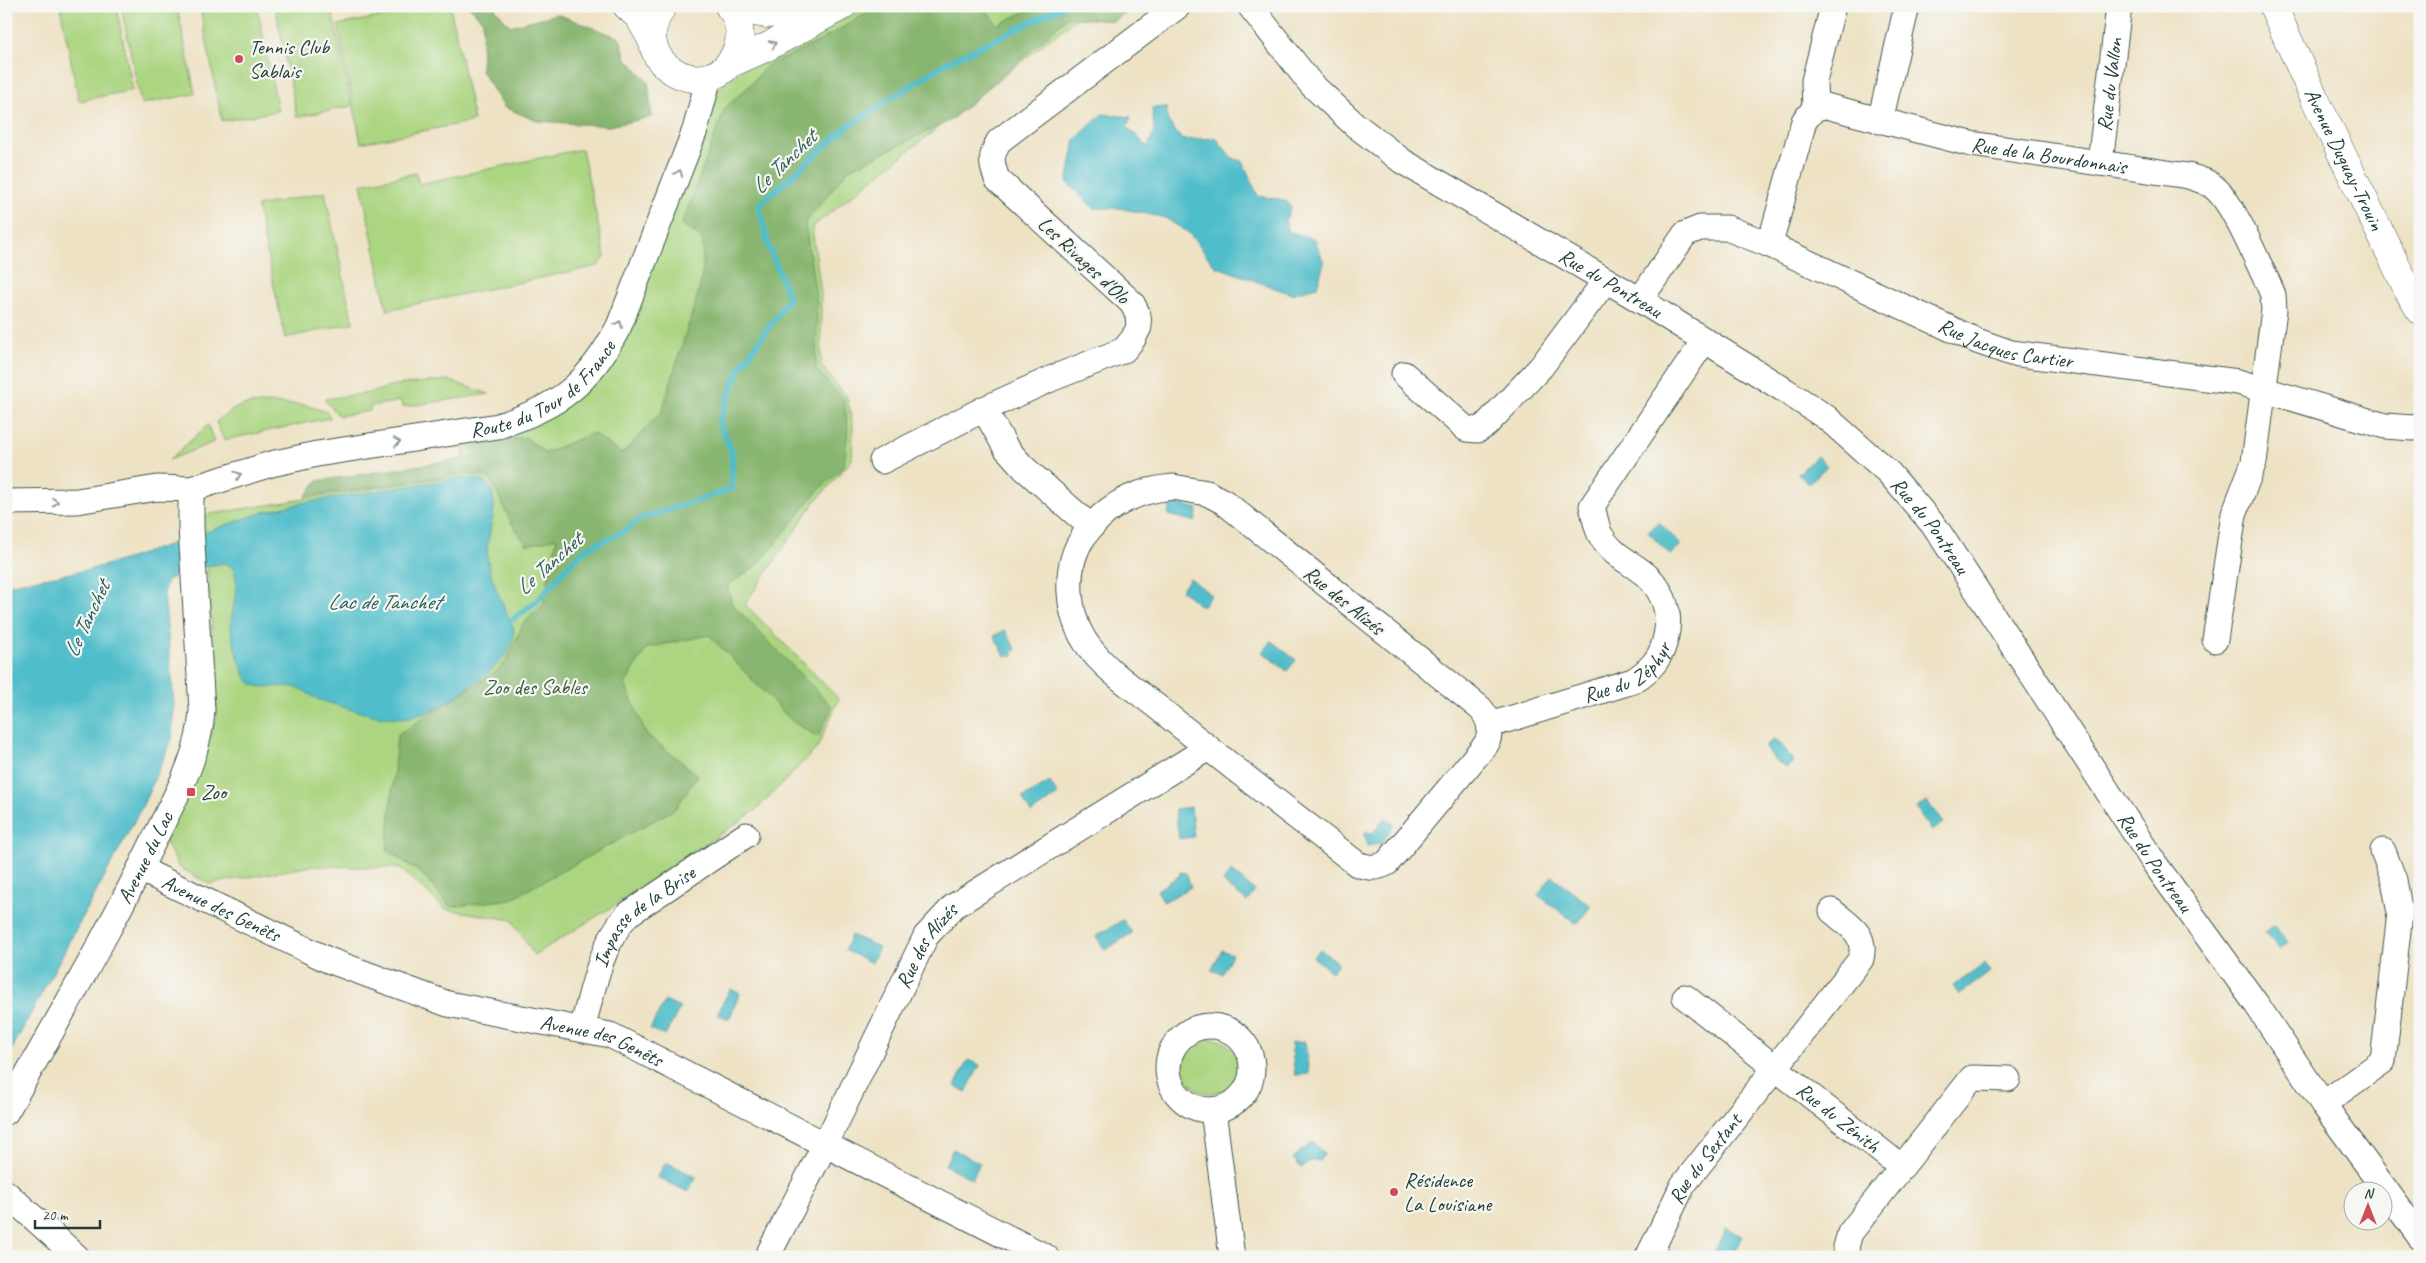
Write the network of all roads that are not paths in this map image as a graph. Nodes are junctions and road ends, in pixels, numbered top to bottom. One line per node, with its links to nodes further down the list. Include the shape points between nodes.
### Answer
1 (627, 6): 11 (street, via 639,17)
2 (663, 6): 11 (street, via 653,25)
3 (1178, 6): 23 (street, Les Rivages d'Olo, via 999,141 992,153 997,179 1121,290 1138,315 1139,327 1124,350)
4 (1250, 6): 17 (street, Rue du Pontreau, via 1311,84 1354,124 1402,161)
5 (1833, 6): 13 (street, via 1814,81)
6 (1907, 6): 14 (street)
7 (2119, 6): 15 (street, Rue du Vallon)
8 (2273, 6): 19 (street, Avenue Duguay-Trouin, via 2314,97)
9 (730, 7): 10 (street, via 766,14); 12 (street, via 740,32 736,53)
10 (838, 8): 12 (street, one-way to 10)
11 (652, 40): 12 (street, via 655,52 670,70 683,77 695,79)
12 (719, 70): 26 (street, Route du Tour de France, one-way to 12, via 271,464 317,454 498,426 525,417 564,396 585,378 604,354 618,326)
13 (1815, 108): 14 (street, Rue de la Bourdonnais, via 1826,106); 16 (street, via 1804,121)
14 (1880, 121): 15 (street, Rue de la Bourdonnais, via 1971,144)
15 (2100, 163): 22 (street, Rue de la Bourdonnais, via 2204,181 2216,188 2226,200 2273,295 2274,310)
16 (1768, 244): 18 (street, Rue Jacques Cartier, via 1727,228 1700,228 1685,234); 22 (street, Rue Jacques Cartier, via 1977,341 2011,353 2201,376)
17 (1606, 280): 18 (street, Rue du Pontreau); 21 (street, via 1541,367 1478,430 1466,429)
18 (1640, 300): 20 (street, Rue du Pontreau)
19 (2420, 310)
20 (1704, 341): 30 (street, Rue du Zéphyr, via 1592,506 1600,536 1619,558 1640,569 1653,581 1662,595 1668,611 1668,629 1658,660 1633,681); 40 (street, Rue du Pontreau, via 1827,418 1889,473 1936,528 2155,864 2257,1005)
21 (1404, 374)
22 (2262, 388): 24 (street, Rue Jacques Cartier, via 2386,426); 29 (street, Rue de la Bourdonnais, via 2254,462 2234,514)
23 (984, 409): 25 (street, Les Rivages d'Olo); 28 (street, via 1006,448 1024,468)
24 (2420, 426)
25 (882, 461)
26 (191, 490): 27 (street, one-way to 26, via 77,501 158,488); 34 (street, Avenue du Lac, via 201,730 180,789)
27 (6, 502)
28 (1091, 527): 30 (street, Rue des Alizés, via 1109,510 1140,492 1174,487 1207,494 1224,502 1480,708); 31 (street, Rue des Alizés, via 1074,558 1070,581 1072,606 1088,647 1104,664)
29 (2215, 640)
30 (1490, 725): 31 (street, Rue des Alizés, via 1487,743 1393,858 1380,867 1369,868 1357,864)
31 (1208, 748): 43 (street, Rue des Alizés, via 954,906 926,936)
32 (746, 834): 37 (street, Impasse de la Brise, via 627,915 616,928 608,943)
33 (2384, 851): 40 (street, via 2400,913 2383,1061)
34 (140, 869): 37 (street, Avenue des Genêts, via 328,960 448,1004); 42 (street, Avenue du Lac)
35 (1832, 911): 38 (street, Rue du Sextant, via 1862,940 1861,959)
36 (1685, 997): 38 (street)
37 (582, 1029): 43 (street, Avenue des Genêts, via 610,1035)
38 (1775, 1069): 44 (street, Rue du Zénith); 51 (street, Rue du Sextant, via 1683,1185)
39 (2008, 1079): 44 (street, Rue du Zénith, via 1972,1078)
40 (2323, 1104): 46 (street, Rue du Pontreau)
41 (1213, 1110): 50 (street)
42 (6, 1112)
43 (825, 1144): 48 (street, Rue des Alizés); 49 (street, Avenue des Genêts)
44 (1900, 1166): 52 (street, Rue du Zénith, via 1850,1233 1846,1247)
45 (6, 1193): 47 (street)
46 (2420, 1237)
47 (77, 1257)
48 (767, 1257)
49 (1046, 1257)
50 (1232, 1257)
51 (1648, 1257)
52 (1848, 1257)

